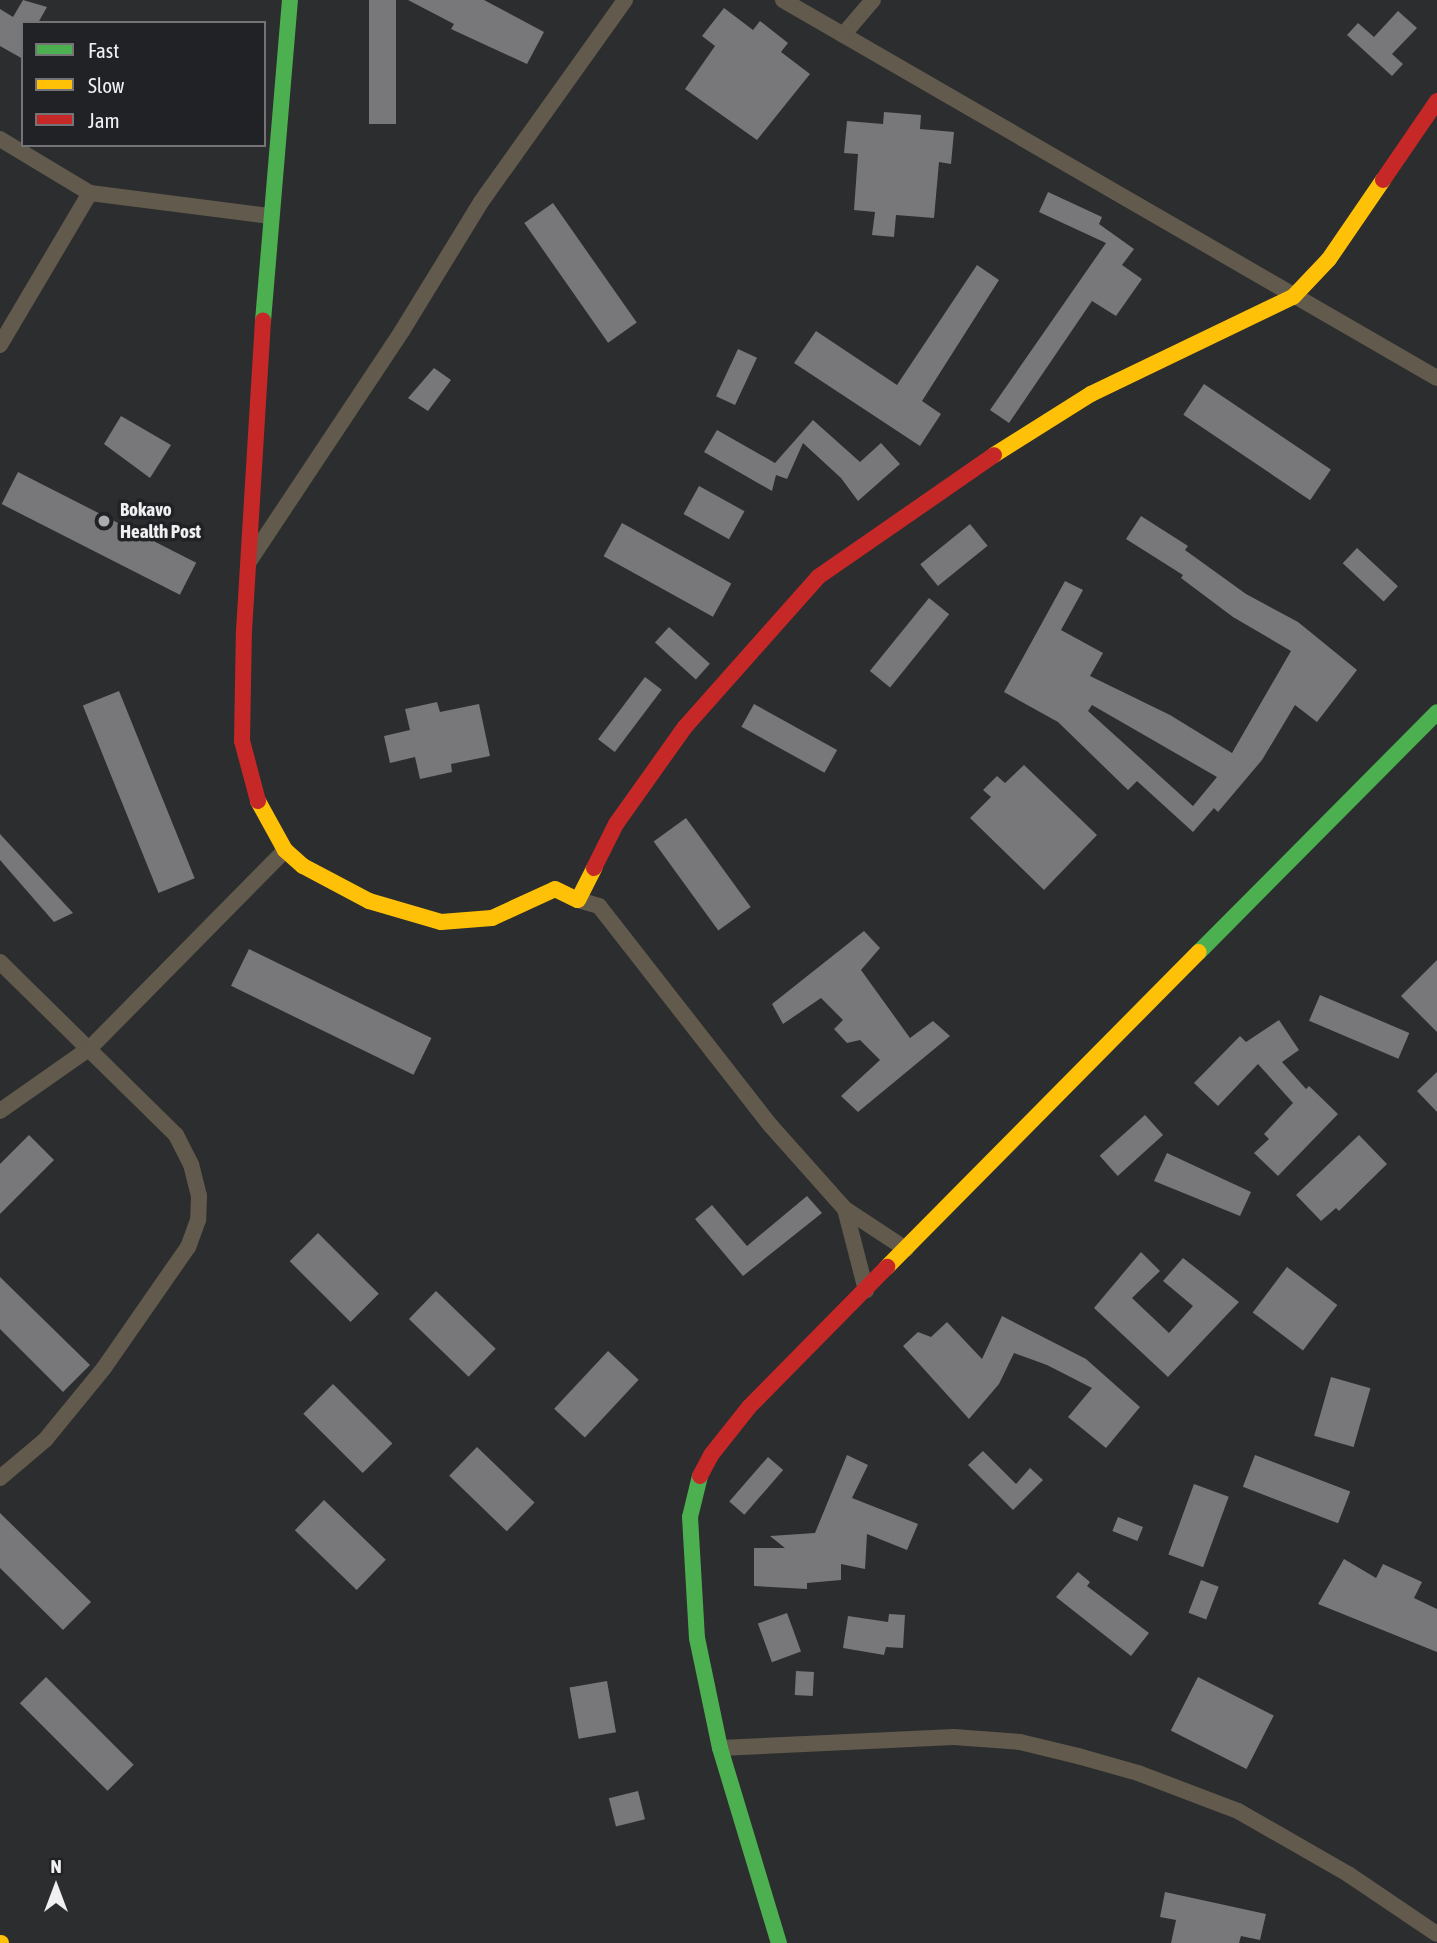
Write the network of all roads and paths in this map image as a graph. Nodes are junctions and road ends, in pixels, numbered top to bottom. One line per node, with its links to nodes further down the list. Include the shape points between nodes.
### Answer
1 (625, 0): 13 (street, via 481,202 402,331)
2 (783, 0): 5 (street)
3 (873, 0): 5 (street)
4 (288, 2): 9 (street)
5 (843, 35): 10 (street)
6 (1437, 101): 10 (street, via 1329,259)
7 (0, 139): 8 (street)
8 (90, 193): 9 (street); 11 (street)
9 (270, 216): 13 (street)
10 (1293, 297): 12 (street); 18 (street, via 1091,394 934,493 818,578 685,727 616,824)
11 (0, 345)
12 (1437, 378)
13 (248, 562): 17 (street, via 242,741 258,803)
14 (1437, 712): 16 (street)
15 (1437, 728): 16 (street)
16 (1420, 729): 23 (street)
17 (285, 850): 18 (street, via 303,866 369,901 441,922 492,918 555,889); 20 (street)
18 (578, 900): 22 (street, via 599,906 771,1126)
19 (0, 962): 20 (street)
20 (90, 1048): 21 (street); 25 (street, via 176,1135 191,1164 199,1196 198,1220 188,1247 104,1368 45,1440)
21 (0, 1111)
22 (845, 1209): 23 (street); 24 (street)
23 (906, 1249): 24 (street)
24 (866, 1290): 26 (street, via 727,1432 700,1477 690,1517 691,1584 706,1691)
25 (0, 1478)
26 (720, 1748): 27 (street, via 954,1737 1020,1742 1078,1756 1238,1811 1348,1874); 28 (street)
27 (1437, 1934)
28 (779, 1943)

